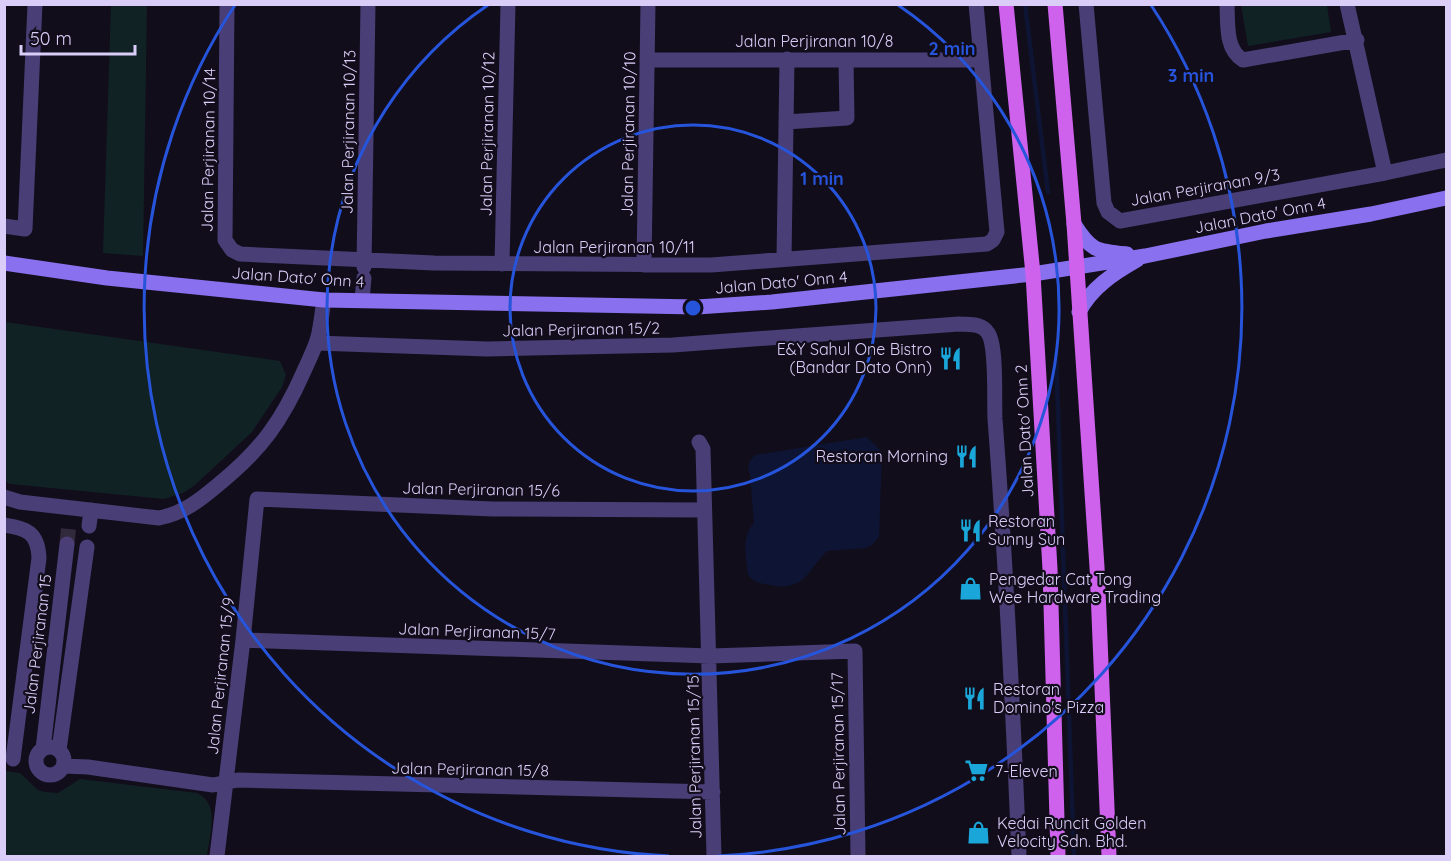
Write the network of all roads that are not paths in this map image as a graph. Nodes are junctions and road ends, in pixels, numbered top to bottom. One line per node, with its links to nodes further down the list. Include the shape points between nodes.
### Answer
1 (35, 4): 22 (street, via 25,229)
2 (227, 4): 23 (street, Jalan Perjiranan 10/14, via 225,240)
3 (368, 4): 29 (street, Jalan Perjiranan 10/13)
4 (508, 4): 27 (street, Jalan Perjiranan 10/12)
5 (648, 4): 14 (street, Jalan Perjiranan 10/10)
6 (976, 4): 16 (street)
7 (1006, 4): 31 (main road, Jalan Dato' Onn 2)
8 (1055, 4): 21 (main road)
9 (1086, 4): 19 (street, Jalan Perjiranan 9/3, via 1104,203 1119,221)
10 (1227, 4): 12 (street, via 1231,48 1244,60)
11 (1347, 4): 12 (street)
12 (1357, 40): 19 (street)
13 (787, 59): 14 (street, Jalan Perjiranan 10/8); 15 (street, Jalan Perjiranan 10/8); 17 (street)
14 (648, 60): 28 (street, Jalan Perjiranan 10/10)
15 (846, 60): 16 (street, Jalan Perjiranan 10/8); 17 (street, via 847,118)
16 (981, 60): 25 (street, Jalan Perjiranan 10/11, via 992,238)
17 (786, 122): 25 (street)
18 (1446, 160): 19 (street, Jalan Perjiranan 9/3)
19 (1385, 173)
20 (1446, 198): 24 (main road, Jalan Dato' Onn 4)
21 (1074, 224): 24 (main road, via 1086,243 1097,249); 30 (main road)
22 (4, 226)
23 (240, 254): 29 (street, Jalan Perjiranan 10/11)
24 (1145, 256): 30 (main road, Jalan Dato' Onn 4); 34 (main road, via 1097,287)
25 (784, 259): 28 (street, Jalan Perjiranan 10/11)
26 (4, 263): 32 (main road, Jalan Dato' Onn 4, via 107,278)
27 (502, 264): 28 (street, Jalan Perjiranan 10/11); 29 (street, Jalan Perjiranan 10/11)
28 (644, 265)
29 (364, 268): 33 (street, Jalan Perjiranan 10/13)
30 (1076, 268): 31 (main road, Jalan Dato' Onn 4); 34 (main road)
31 (1033, 274): 33 (main road, Jalan Dato' Onn 4, via 697,307); 58 (main road, Jalan Dato' Onn 2, via 1050,569)
32 (324, 300): 33 (main road, Jalan Dato' Onn 4); 35 (street)
33 (362, 300)
34 (1078, 312): 59 (main road, via 1097,567)
35 (316, 343): 39 (street, via 280,420 255,452 206,495 175,515 159,518 90,518); 57 (street, Jalan Perjiranan 15/2, via 487,349 673,345 959,324 980,326 987,332 992,351)
36 (699, 442): 40 (street, Jalan Perjiranan 15/15, via 703,449)
37 (4, 497): 39 (street)
38 (257, 499): 40 (street, Jalan Perjiranan 15/6, via 493,509); 45 (street, Jalan Perjiranan 15/9)
39 (70, 507): 41 (street)
40 (704, 510): 47 (street, Jalan Perjiranan 15/15)
41 (69, 523)
42 (4, 525): 50 (street, via 25,529 38,544 39,558)
43 (67, 544): 49 (street, Jalan Perjiranan 15)
44 (87, 547): 48 (street)
45 (243, 640): 47 (street, Jalan Perjiranan 15/7); 52 (street, Jalan Perjiranan 15/9)
46 (855, 651): 47 (street, Jalan Perjiranan 15/7); 56 (street, Jalan Perjiranan 15/17)
47 (710, 657): 53 (street, Jalan Perjiranan 15/15)
48 (59, 750): 49 (street, via 54,747); 51 (street)
49 (40, 755): 50 (street); 51 (street, via 37,766 45,774 56,774)
50 (9, 759)
51 (63, 766): 52 (street, Jalan Perjiranan 15/8, via 213,784)
52 (227, 781): 53 (street, Jalan Perjiranan 15/8); 54 (street, Jalan Perjiranan 15/9)
53 (713, 792): 55 (street, Jalan Perjiranan 15/15)
54 (217, 856)
55 (714, 856)
56 (858, 856)
57 (1019, 856)
58 (1058, 856)
59 (1109, 856)

